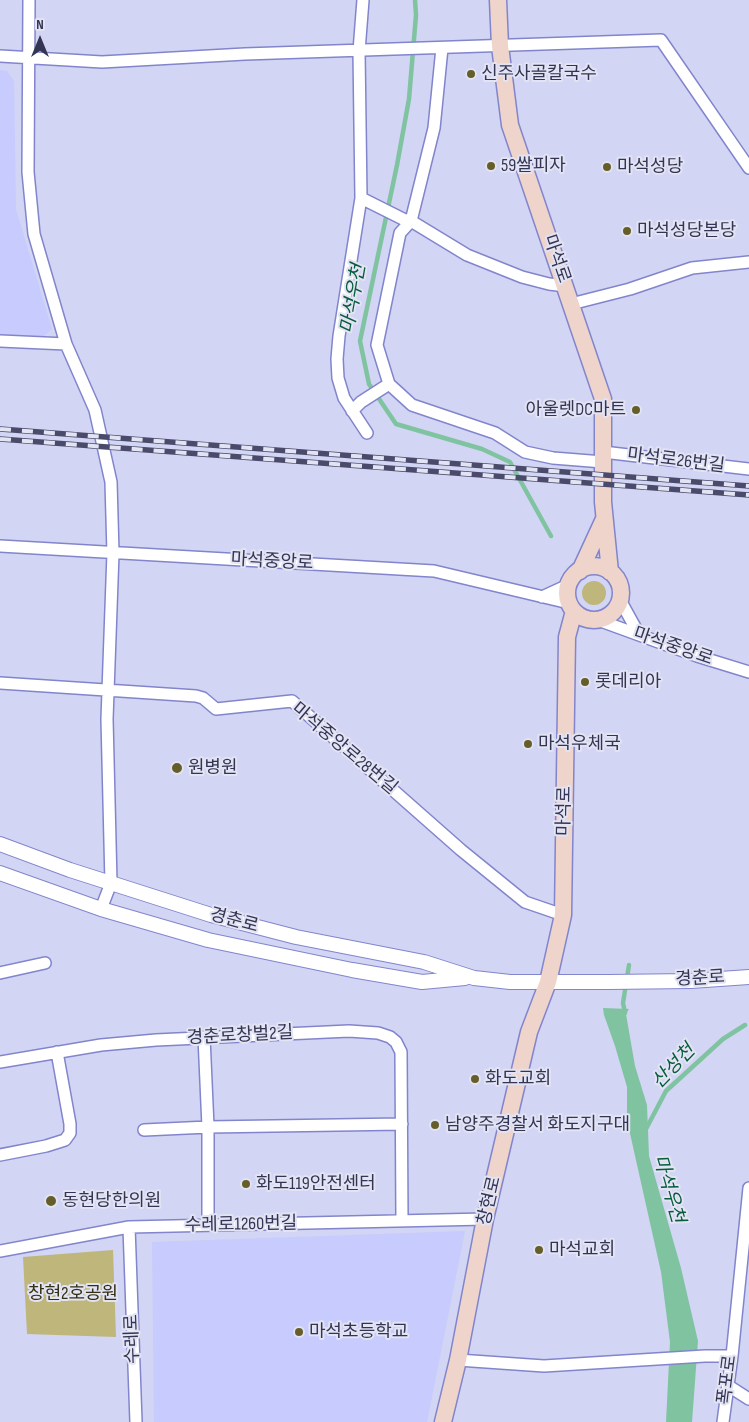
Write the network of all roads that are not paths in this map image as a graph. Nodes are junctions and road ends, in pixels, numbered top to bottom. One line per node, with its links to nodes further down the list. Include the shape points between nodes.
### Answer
1 (29, 0): 8 (street)
2 (363, 0): 6 (street)
3 (498, 0): 4 (main road, 마석로)
4 (500, 46): 5 (street); 9 (street, via 661,40); 13 (main road, 마석로, via 510,125)
5 (442, 48): 6 (street); 11 (street, via 434,128)
6 (359, 51): 8 (street, via 102,62); 10 (street)
7 (0, 56): 8 (street)
8 (29, 58): 16 (street, via 27,116 34,234)
9 (749, 168)
10 (361, 198): 11 (street); 18 (street, via 337,359 338,378)
11 (407, 220): 13 (street, via 467,255 522,277); 17 (street, via 400,233 377,345)
12 (749, 262): 14 (street, via 692,268)
13 (566, 286): 14 (main road, 마석로)
14 (571, 304): 20 (main road, 마석로, via 602,399)
15 (0, 340): 16 (street)
16 (66, 344): 24 (street, via 95,410 106,452 112,482)
17 (386, 386): 18 (street); 20 (street, 마석로26번길, via 412,405 495,433 525,452 553,458)
18 (352, 411): 19 (street)
19 (367, 433)
20 (603, 457): 21 (street, 마석로26번길); 22 (main road, 마석로)
21 (749, 469)
22 (604, 519): 25 (main road); 26 (main road, 마석로)
23 (0, 546): 24 (street, 마석중앙로)
24 (113, 553): 28 (street, 마석중앙로, via 434,571); 35 (street)
25 (580, 571): 26 (main road, via 595,567); 27 (main road)
26 (610, 572): 29 (main road, via 619,584)
27 (568, 585): 28 (street); 30 (main road)
28 (542, 597): 30 (street, 마석중앙로)
29 (620, 600): 31 (main road, via 612,613); 32 (street, via 636,629)
30 (571, 607): 31 (main road, via 581,617); 40 (main road, 마석로, via 567,637)
31 (598, 620): 32 (street, 마석중앙로)
32 (648, 639): 33 (street, 마석중앙로)
33 (749, 672)
34 (0, 683): 35 (street, 마석중앙로28번길)
35 (107, 691): 38 (street); 40 (street, 마석중앙로28번길, via 196,696 216,708 292,701 525,902)
36 (0, 844): 38 (street, 경춘로)
37 (0, 873): 39 (street, 경춘로)
38 (111, 883): 39 (street); 44 (street, 경춘로, via 296,938 424,962)
39 (101, 909): 44 (street, 경춘로, via 208,940 352,970 422,982)
40 (563, 915): 45 (main road, 마석로)
41 (45, 963): 42 (street)
42 (0, 972)
43 (749, 977): 45 (street, 경춘로)
44 (474, 978): 45 (street, 경춘로)
45 (548, 982): 54 (main road, 창현로, via 530,1032)
46 (204, 1038): 47 (street, 경춘로창벌2길, via 101,1045); 49 (street, 경춘로창벌2길, via 350,1031 390,1037 401,1052); 50 (street)
47 (57, 1052): 48 (street, 경춘로창벌2길); 52 (street, via 70,1133 64,1140 46,1146)
48 (0, 1062)
49 (402, 1124): 50 (street); 55 (street, 경춘로창벌2길)
50 (208, 1127): 51 (street); 56 (street)
51 (144, 1130)
52 (0, 1155)
53 (749, 1188): 59 (street, 폭포로)
54 (485, 1219): 55 (street, 수레로1260번길); 60 (main road, 창현로)
55 (402, 1221): 56 (street, 수레로1260번길)
56 (208, 1226): 57 (street, 수레로1260번길)
57 (129, 1227): 58 (street, 수레로1260번길); 63 (street, 수레로)
58 (0, 1251)
59 (732, 1356): 60 (street, via 544,1366); 61 (street, 폭포로)
60 (458, 1360): 64 (main road, 창현로)
61 (727, 1385): 62 (street); 65 (street, 폭포로)
62 (749, 1399)
63 (136, 1422)
64 (443, 1422)
65 (723, 1422)

